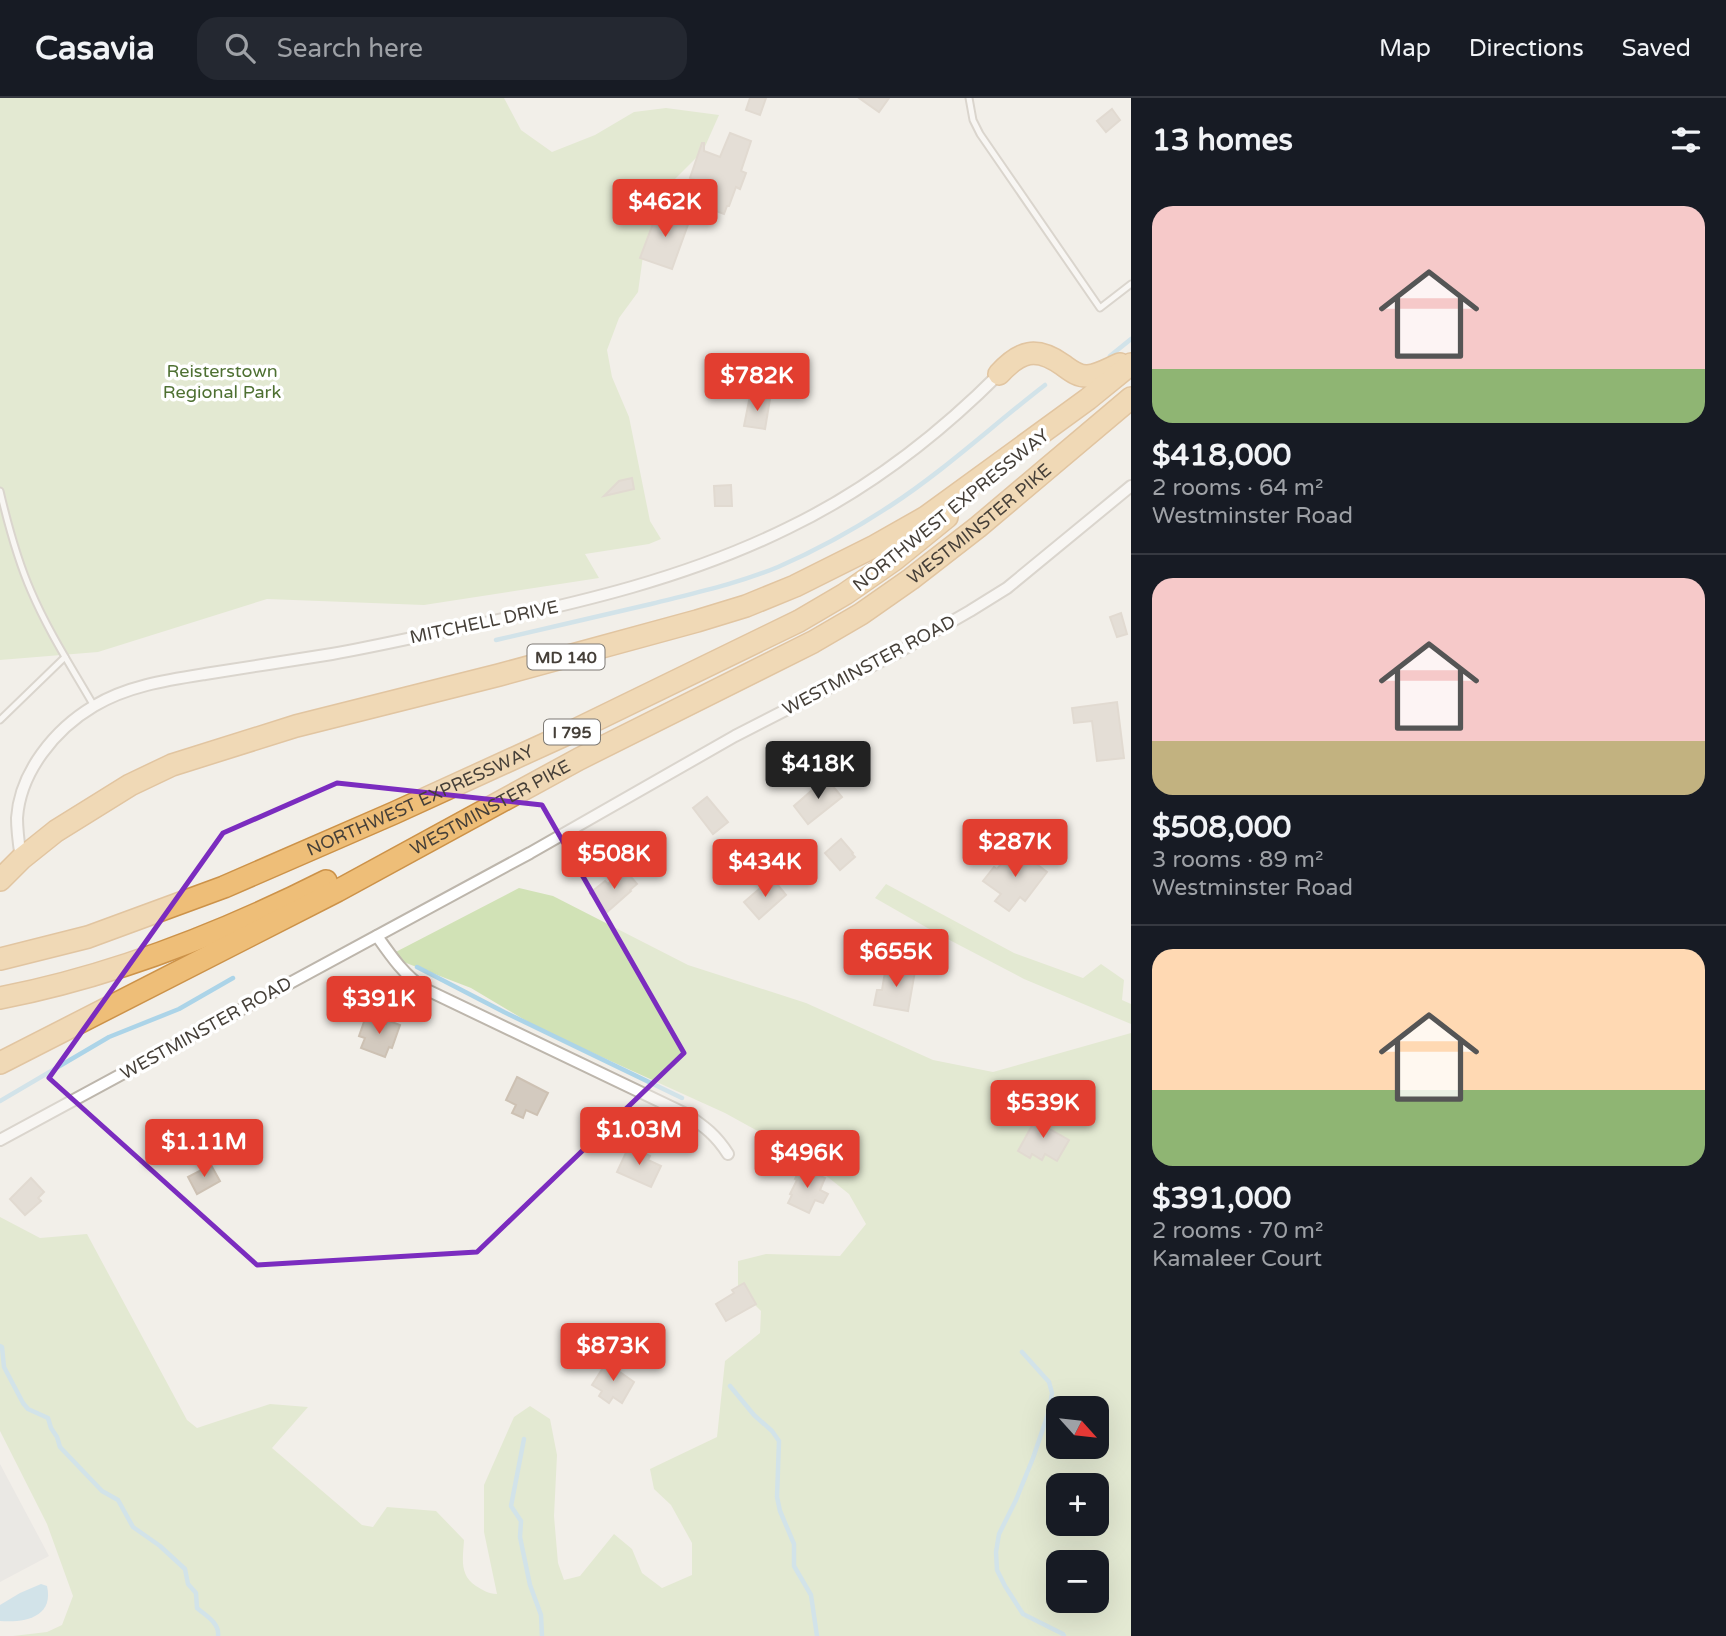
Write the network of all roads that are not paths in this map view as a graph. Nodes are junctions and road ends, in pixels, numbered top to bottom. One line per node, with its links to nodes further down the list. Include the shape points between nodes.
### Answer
1 (969, 98): 2 (lane, via 980,134 1100,308)
2 (1131, 284)
3 (1131, 361): 4 (highway, via 1086,376 1046,355 1031,354 1019,356); 6 (highway, WESTMINSTER PIKE / MD 140)
4 (999, 374): 10 (street, MITCHELL DRIVE, via 934,433 833,504 787,529 660,580 505,619 334,654 156,682)
5 (1131, 398): 12 (highway, WESTMINSTER PIKE, via 978,527 862,614)
6 (1088, 399): 13 (highway, WESTMINSTER PIKE / MD 140, via 926,517 795,586 697,621 296,726 172,765 96,805); 17 (highway, NORTHWEST EXPRESSWAY / I 795, via 894,559 799,621 567,734 224,887 88,937)
7 (1131, 486): 16 (street, WESTMINSTER ROAD, via 1007,588 970,611)
8 (0, 491): 9 (lane, via 27,582)
9 (65, 657): 10 (lane); 11 (lane)
10 (94, 706): 13 (street, MITCHELL DRIVE, via 54,738 27,780 18,817)
11 (0, 720)
12 (579, 758): 18 (highway, NORTHWEST EXPRESSWAY / I 795, via 246,919 111,971); 19 (highway, WESTMINSTER PIKE, via 337,891)
13 (21, 859): 14 (highway, WESTMINSTER PIKE / MD 140); 15 (highway, via 18,876)
14 (0, 880)
15 (0, 897)
16 (377, 936): 20 (street, WESTMINSTER ROAD); 21 (street, via 411,980 425,989 686,1114 719,1139)
17 (0, 959)
18 (0, 998)
19 (0, 1063)
20 (0, 1140)
21 (729, 1154)

